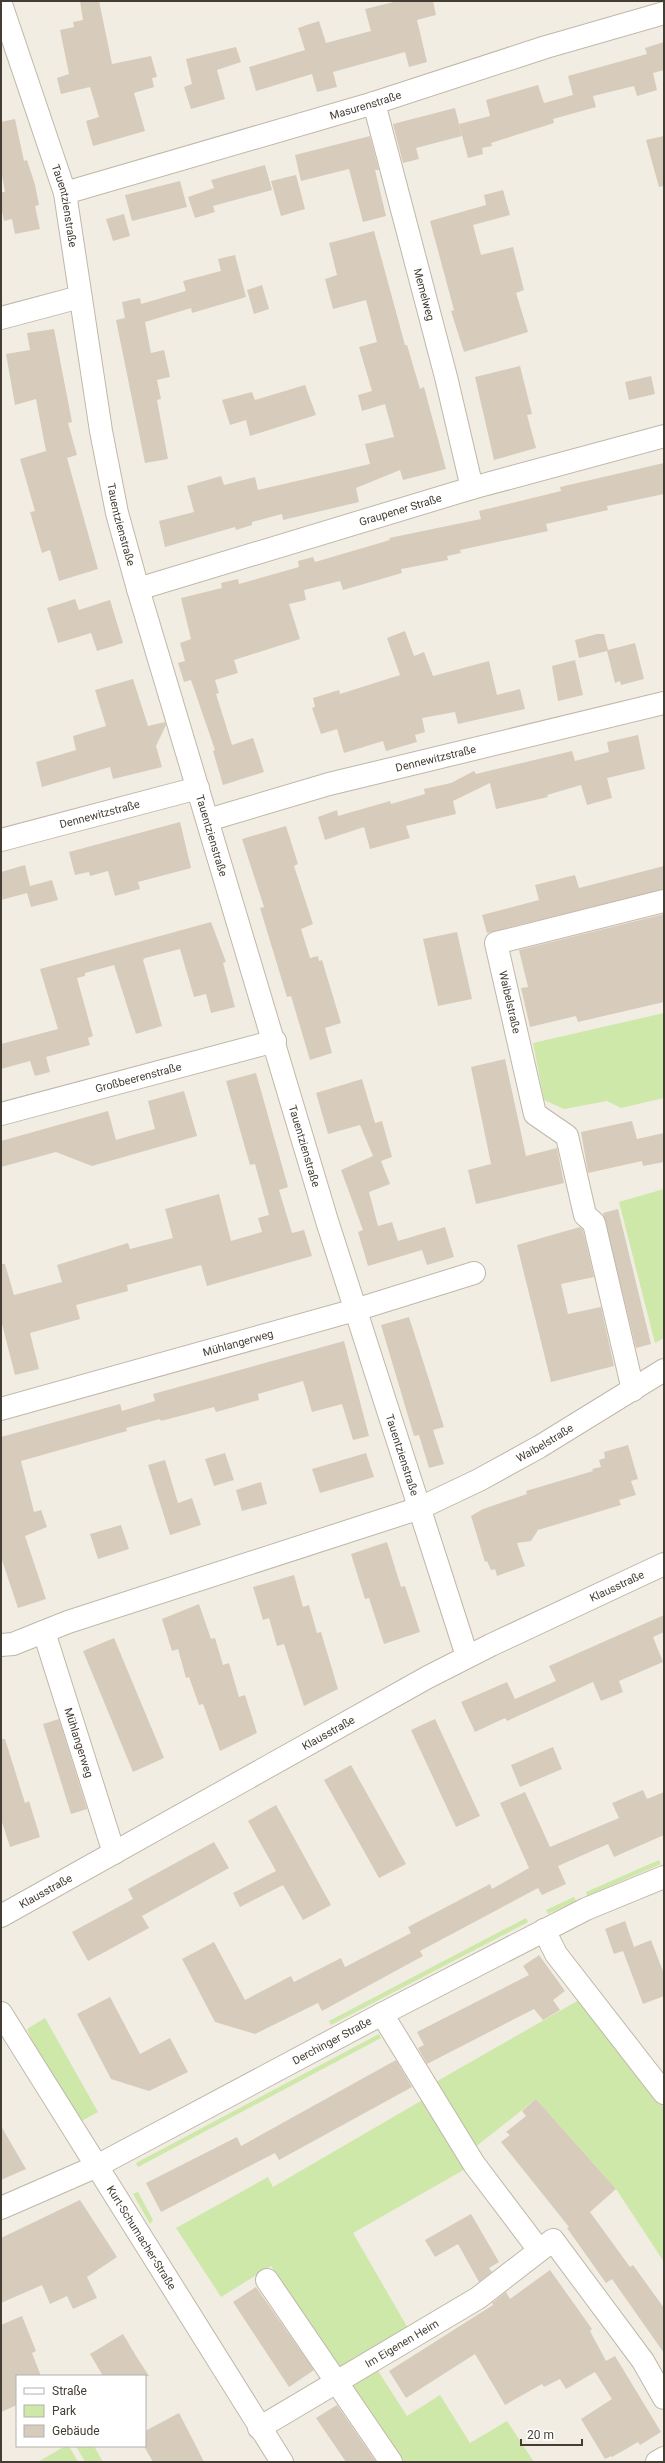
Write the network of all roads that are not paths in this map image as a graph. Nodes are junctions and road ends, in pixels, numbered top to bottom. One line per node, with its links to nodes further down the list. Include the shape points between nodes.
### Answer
1 (1, 4): 4 (street, Tauentzienstraße)
2 (664, 13): 3 (street, Masurenstraße, via 546,47)
3 (374, 103): 4 (street, Masurenstraße); 8 (street, Memelweg, via 446,377)
4 (66, 193): 5 (street, Tauentzienstraße)
5 (80, 297): 6 (street); 9 (street, Tauentzienstraße, via 117,513)
6 (1, 318)
7 (664, 436): 8 (street, Graupener Straße)
8 (472, 488): 9 (street, Graupener Straße)
9 (138, 589): 11 (street, Tauentzienstraße)
10 (664, 703): 12 (street, Dennewitzstraße, via 329,784)
11 (198, 788): 12 (street, Tauentzienstraße); 13 (street, Dennewitzstraße)
12 (208, 820): 15 (street, Tauentzienstraße)
13 (1, 840)
14 (664, 901): 20 (street, Waibelstraße, via 496,943 535,1114 567,1136 585,1215 594,1223)
15 (275, 1041): 16 (street, Großbeerenstraße); 18 (street, Tauentzienstraße)
16 (1, 1114)
17 (474, 1273): 18 (street, Mühlangerweg)
18 (355, 1310): 21 (street, Mühlangerweg); 22 (street, Tauentzienstraße)
19 (664, 1370): 20 (street, Waibelstraße)
20 (633, 1390): 22 (street, Waibelstraße, via 532,1451)
21 (1, 1410)
22 (420, 1508): 24 (street); 26 (street, Tauentzienstraße)
23 (664, 1564): 26 (street, Klausstraße)
24 (44, 1632): 25 (street, via 13,1644); 27 (street, Mühlangerweg)
25 (1, 1645)
26 (467, 1656): 27 (street, Klausstraße)
27 (114, 1853): 29 (street, Klausstraße)
28 (664, 1877): 30 (street, Derchinger Straße, via 586,1909)
29 (1, 1916)
30 (544, 1930): 32 (street, Derchinger Straße); 33 (street, via 556,1954)
31 (1, 2014): 34 (street, Kurt-Schumacher-Straße)
32 (382, 2014): 34 (street, Derchinger Straße); 36 (street, via 474,2164)
33 (664, 2093)
34 (95, 2166): 35 (street, Derchinger Straße); 40 (street, Kurt-Schumacher-Straße)
35 (1, 2208)
36 (539, 2250): 38 (street, Im Eigenen Heim, via 478,2298); 39 (street, Im Eigenen Heim, via 553,2240 643,2361)
37 (267, 2280): 38 (street)
38 (335, 2382): 40 (street, Im Eigenen Heim); 43 (street)
39 (664, 2398)
40 (259, 2428): 42 (street, Kurt-Schumacher-Straße)
41 (664, 2458): 44 (street)
42 (282, 2462)
43 (391, 2462)
44 (657, 2462)

